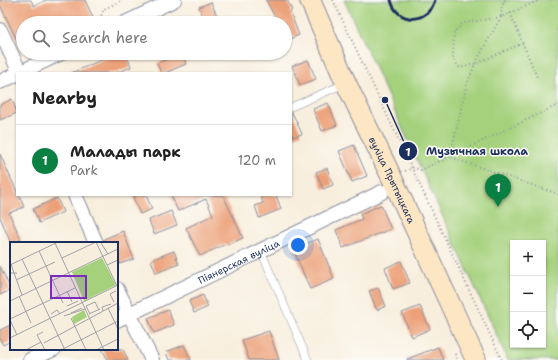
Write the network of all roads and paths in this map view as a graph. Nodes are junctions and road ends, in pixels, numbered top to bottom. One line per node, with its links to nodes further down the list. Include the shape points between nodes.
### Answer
1 (123, 0): 8 (path, via 104,9)
2 (174, 0): 9 (street)
3 (310, 0): 20 (main road, вуліца Прытыцкага)
4 (333, 0): 24 (path)
5 (505, 0): 10 (path)
6 (540, 0): 7 (path)
7 (510, 13): 10 (path); 12 (path)
8 (101, 16)
9 (140, 16)
10 (501, 17): 14 (path); 14 (path, via 463,24 454,32 453,59 460,68)
11 (0, 30): 15 (street)
12 (522, 43): 14 (path); 18 (path)
13 (46, 60): 16 (street)
14 (475, 64): 23 (path, via 466,87)
15 (19, 72)
16 (21, 72)
17 (16, 74): 19 (street)
18 (537, 77)
19 (0, 82)
20 (346, 83): 22 (lane); 25 (main road, вуліца Прытыцкага)
21 (558, 105): 23 (path)
22 (292, 107)
23 (450, 157): 24 (path, via 421,170); 26 (path)
24 (413, 168): 25 (path); 37 (path)
25 (387, 184): 29 (street, Піянерская вуліца); 36 (main road, вуліца Прытыцкага)
26 (558, 194)
27 (75, 196): 28 (street)
28 (96, 242)
29 (260, 251): 31 (street, Піянерская вуліца); 35 (lane)
30 (118, 294): 31 (street)
31 (123, 317): 34 (street)
32 (52, 350): 33 (street)
33 (30, 360)
34 (152, 360)
35 (308, 360)
36 (476, 360)
37 (502, 360)

